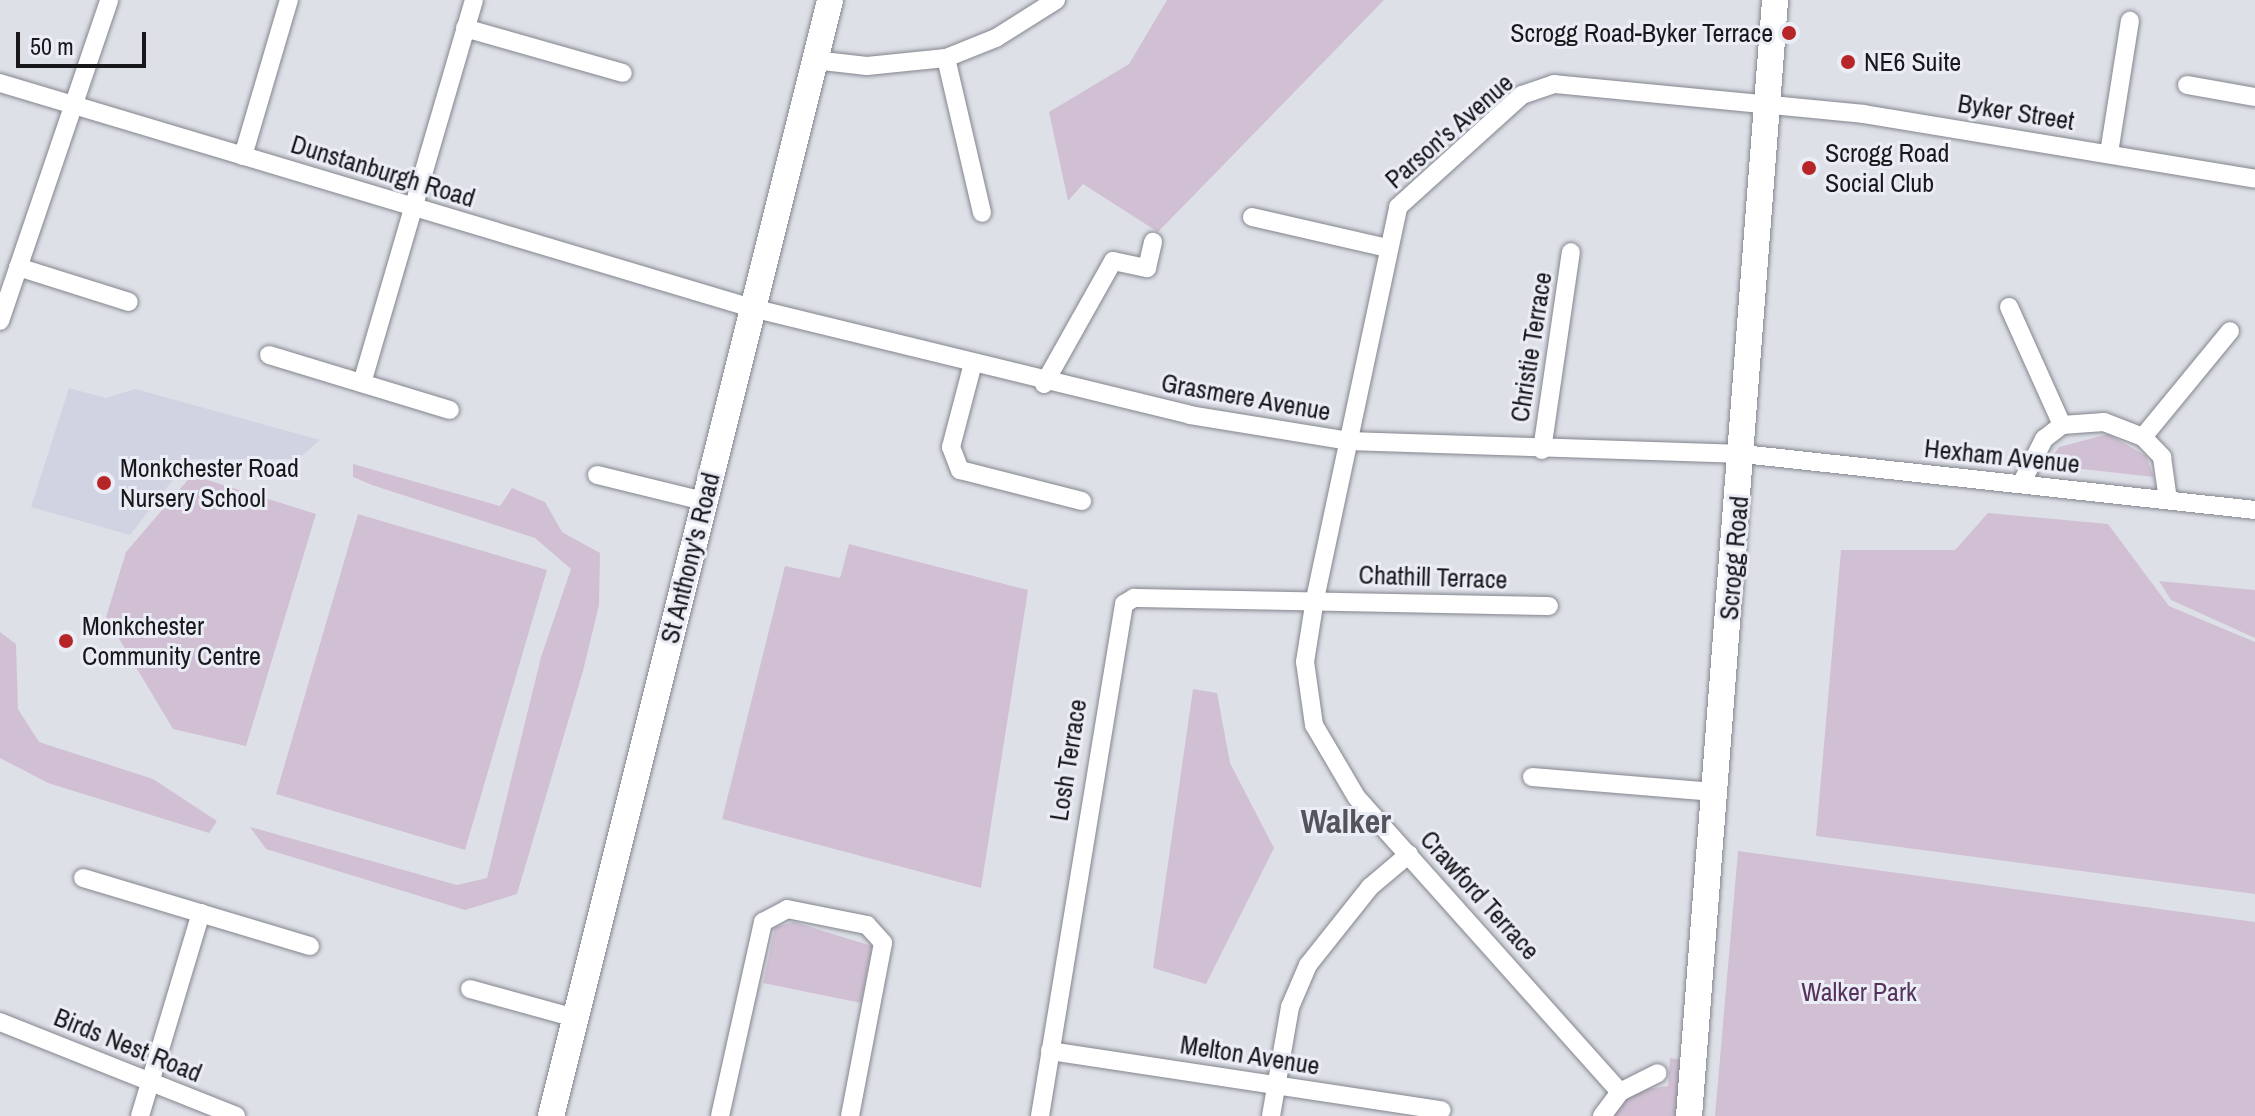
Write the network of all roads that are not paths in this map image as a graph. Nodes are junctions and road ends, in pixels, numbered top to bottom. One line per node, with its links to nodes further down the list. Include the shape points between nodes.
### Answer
1 (109, 0): 15 (street)
2 (289, 0): 18 (street)
3 (474, 0): 8 (street)
4 (830, 0): 10 (street, St Anthony's Road)
5 (1056, 0): 9 (street, via 996,38)
6 (1775, 0): 16 (street, Scrogg Road)
7 (2130, 21): 17 (street)
8 (465, 28): 11 (street); 20 (street)
9 (946, 58): 10 (street, via 867,66); 21 (street)
10 (814, 60): 29 (street, St Anthony's Road)
11 (623, 73)
12 (0, 83): 15 (street, Dunstanburgh Road)
13 (2187, 85): 14 (street)
14 (2255, 97)
15 (74, 104): 18 (street, Dunstanburgh Road); 26 (street)
16 (1769, 104): 17 (street, Byker Street); 24 (street, Parson's Avenue, via 1584,83 1533,91 1398,207); 41 (street, Scrogg Road)
17 (2109, 153): 19 (street, Byker Street)
18 (243, 156): 20 (street, Dunstanburgh Road)
19 (2255, 179)
20 (413, 207): 29 (street, Dunstanburgh Road); 34 (street)
21 (982, 213)
22 (1252, 217): 24 (street)
23 (1153, 242): 35 (street, via 1147,268 1113,261)
24 (1387, 248): 39 (street, Parson's Avenue)
25 (1571, 252): 40 (street, Christie Terrace)
26 (18, 267): 27 (street); 30 (street)
27 (129, 302)
28 (2009, 307): 37 (street)
29 (752, 308): 33 (street, Grasmere Avenue); 45 (street, St Anthony's Road)
30 (0, 321)
31 (2230, 331): 38 (street)
32 (269, 355): 34 (street)
33 (972, 367): 35 (street, Grasmere Avenue); 46 (street, via 951,447 960,470)
34 (362, 383): 36 (street)
35 (1044, 384): 39 (street, Grasmere Avenue)
36 (450, 410)
37 (2062, 425): 38 (street, via 2104,422); 43 (street, via 2030,456)
38 (2143, 437): 44 (street, via 2162,457)
39 (1349, 441): 40 (street, Grasmere Avenue); 48 (street, Crawford Terrace)
40 (1542, 450): 41 (street, Grasmere Avenue)
41 (1743, 454): 43 (street, Hexham Avenue); 51 (street, Scrogg Road)
42 (597, 475): 45 (street)
43 (2021, 484): 44 (street, Hexham Avenue)
44 (2168, 500): 47 (street, Hexham Avenue)
45 (704, 501): 57 (street, St Anthony's Road)
46 (1082, 501)
47 (2255, 510)
48 (1315, 599): 49 (street, Chathill Terrace); 52 (street, Crawford Terrace, via 1305,662 1314,725 1333,766); 59 (street, Losh Terrace, via 1134,598 1118,615)
49 (1549, 606)
50 (1532, 777): 51 (street)
51 (1714, 792): 73 (street, Scrogg Road)
52 (1409, 854): 62 (street, via 1370,887 1308,965 1290,1007); 63 (street, Crawford Terrace)
53 (83, 878): 54 (street)
54 (201, 913): 55 (street); 61 (street)
55 (310, 946)
56 (470, 989): 57 (street)
57 (575, 1018): 67 (street, St Anthony's Road)
58 (0, 1022): 61 (street, Birds Nest Road)
59 (1050, 1051): 62 (street, Melton Avenue); 70 (street, Losh Terrace)
60 (1658, 1073): 63 (street)
61 (150, 1082): 65 (street); 66 (street, Birds Nest Road)
62 (1276, 1086): 64 (street, Melton Avenue); 71 (street)
63 (1620, 1092): 72 (street)
64 (1442, 1110)
65 (140, 1116)
66 (236, 1116)
67 (551, 1116)
68 (720, 1116): 69 (street, via 763,922 787,909 867,925 883,943)
69 (850, 1116)
70 (1040, 1116)
71 (1271, 1116)
72 (1602, 1116)
73 (1689, 1116)

